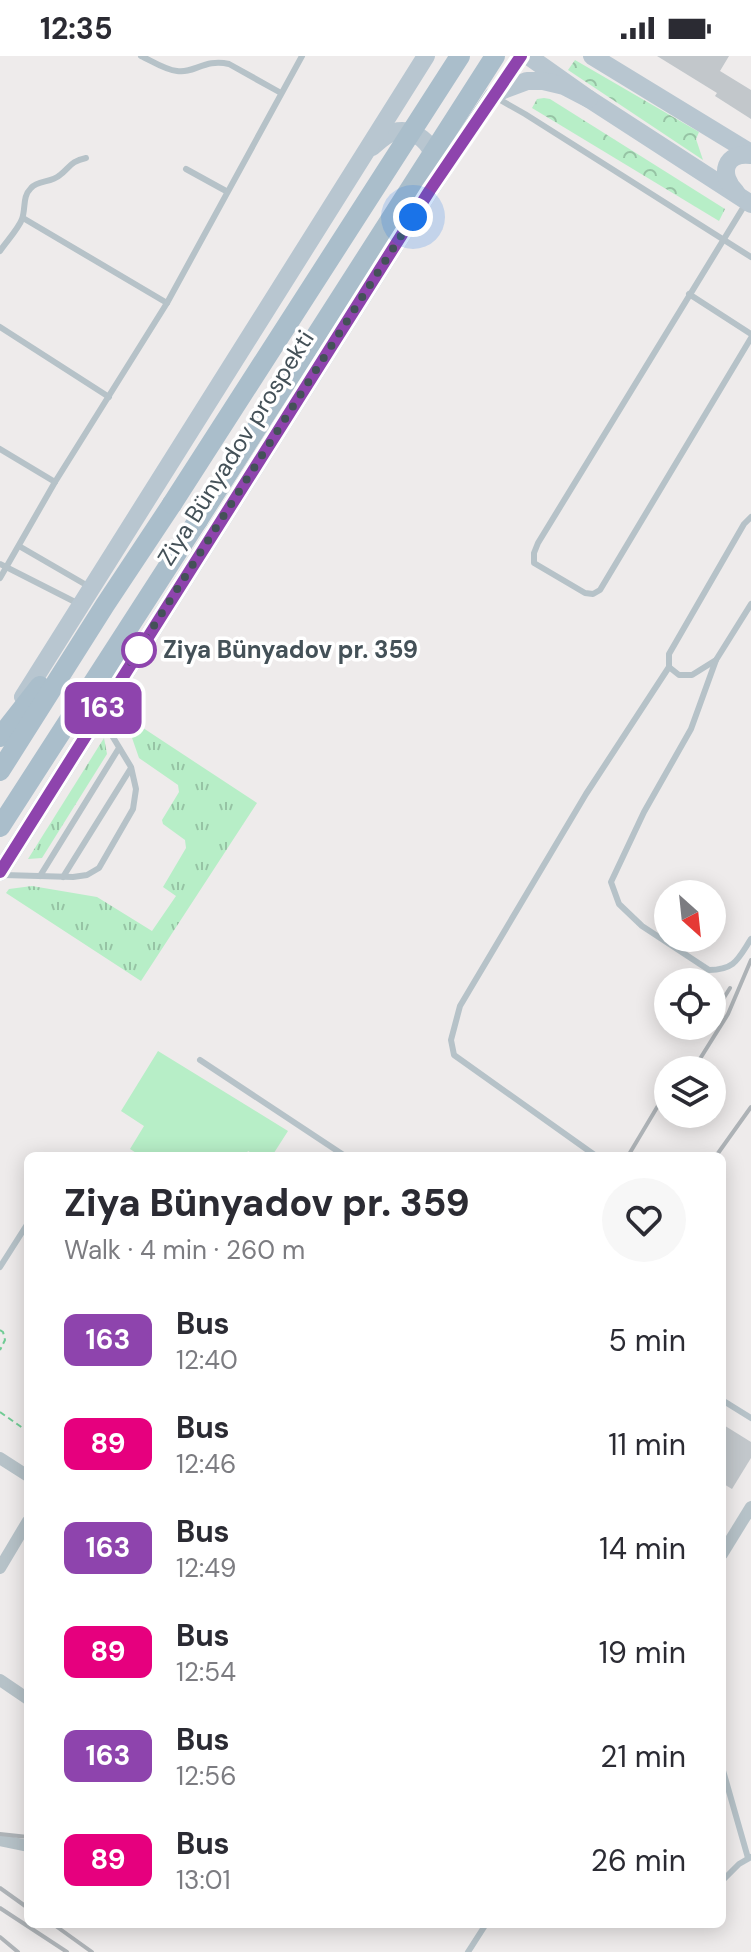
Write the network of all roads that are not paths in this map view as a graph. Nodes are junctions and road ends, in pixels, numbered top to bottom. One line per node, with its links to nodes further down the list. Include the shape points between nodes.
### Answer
1 (141, 56): 10 (lane, via 175,71 229,64)
2 (302, 56): 10 (lane)
3 (460, 56): 37 (main road, Ziya Bünyadov prospekti, bridge)
4 (495, 56): 38 (main road, Ziya Bünyadov prospekti, bridge)
5 (521, 56): 11 (lane, Ziya Bünyadov prospekti)
6 (528, 56): 12 (main road)
7 (592, 56): 9 (main road)
8 (425, 57): 14 (main road, Ziya Bünyadov prospekti)
9 (616, 63): 13 (main road)
10 (281, 93): 18 (lane)
11 (493, 96): 12 (main road, via 533,80 553,82); 17 (main road, Ziya Bünyadov prospekti); 21 (lane)
12 (589, 99): 19 (main road)
13 (751, 154): 19 (main road, via 735,156 725,174)
14 (363, 156): 17 (main road, via 394,132 416,135 435,157); 35 (main road, Ziya Bünyadov prospekti)
15 (86, 158): 20 (lane, via 51,180 34,184 27,192)
16 (186, 169): 18 (lane)
17 (430, 190): 41 (main road, Ziya Bünyadov prospekti)
18 (226, 191): 25 (lane)
19 (749, 203): 21 (lane)
20 (23, 218): 22 (lane); 25 (lane)
21 (723, 240): 23 (lane); 24 (lane)
22 (1, 246)
23 (751, 257)
24 (689, 294): 27 (lane); 27 (lane, via 538,543 534,563 585,593 600,590)
25 (167, 303): 28 (lane)
26 (0, 327): 28 (lane)
27 (751, 336)
28 (109, 397): 30 (lane)
29 (0, 449): 30 (lane)
30 (55, 482): 32 (lane)
31 (751, 517): 40 (lane, via 669,654)
32 (19, 546): 33 (lane); 35 (lane)
33 (3, 566): 34 (lane); 35 (lane)
34 (0, 578)
35 (87, 597): 42 (main road, Ziya Bünyadov prospekti)
36 (751, 604): 39 (lane)
37 (105, 605): 42 (main road); 45 (main road, Ziya Bünyadov prospekti)
38 (129, 625): 41 (main road); 46 (main road, Ziya Bünyadov prospekti)
39 (716, 660): 40 (lane, via 692,675 679,675); 50 (lane, via 691,729 611,882 619,904 642,926 709,970 735,964)
40 (669, 667): 53 (lane, via 485,961 460,1006 451,1040 454,1055)
41 (98, 715): 43 (lane); 47 (main road, Ziya Bünyadov prospekti)
42 (0, 734)
43 (119, 748): 44 (lane); 48 (lane)
44 (131, 767): 49 (lane); 49 (lane, via 133,809 99,868)
45 (0, 771)
46 (0, 827)
47 (0, 873): 48 (lane)
48 (40, 876): 49 (lane)
49 (63, 877)
50 (751, 939)
51 (200, 1060): 52 (lane)
52 (339, 1152)
53 (590, 1152)
54 (24, 1229): 55 (lane)
55 (0, 1267)
56 (726, 1402): 57 (lane)
57 (751, 1418)
58 (0, 1458): 59 (street)
59 (24, 1473)
60 (751, 1507): 62 (street)
61 (24, 1528): 63 (street)
62 (726, 1548)
63 (0, 1568)
64 (0, 1680): 65 (street)
65 (24, 1696)
66 (726, 1780): 69 (lane)
67 (0, 1840): 68 (street)
68 (24, 1845)
69 (750, 1858): 70 (lane)
70 (726, 1876)
71 (483, 1928): 72 (lane)
72 (468, 1952)

